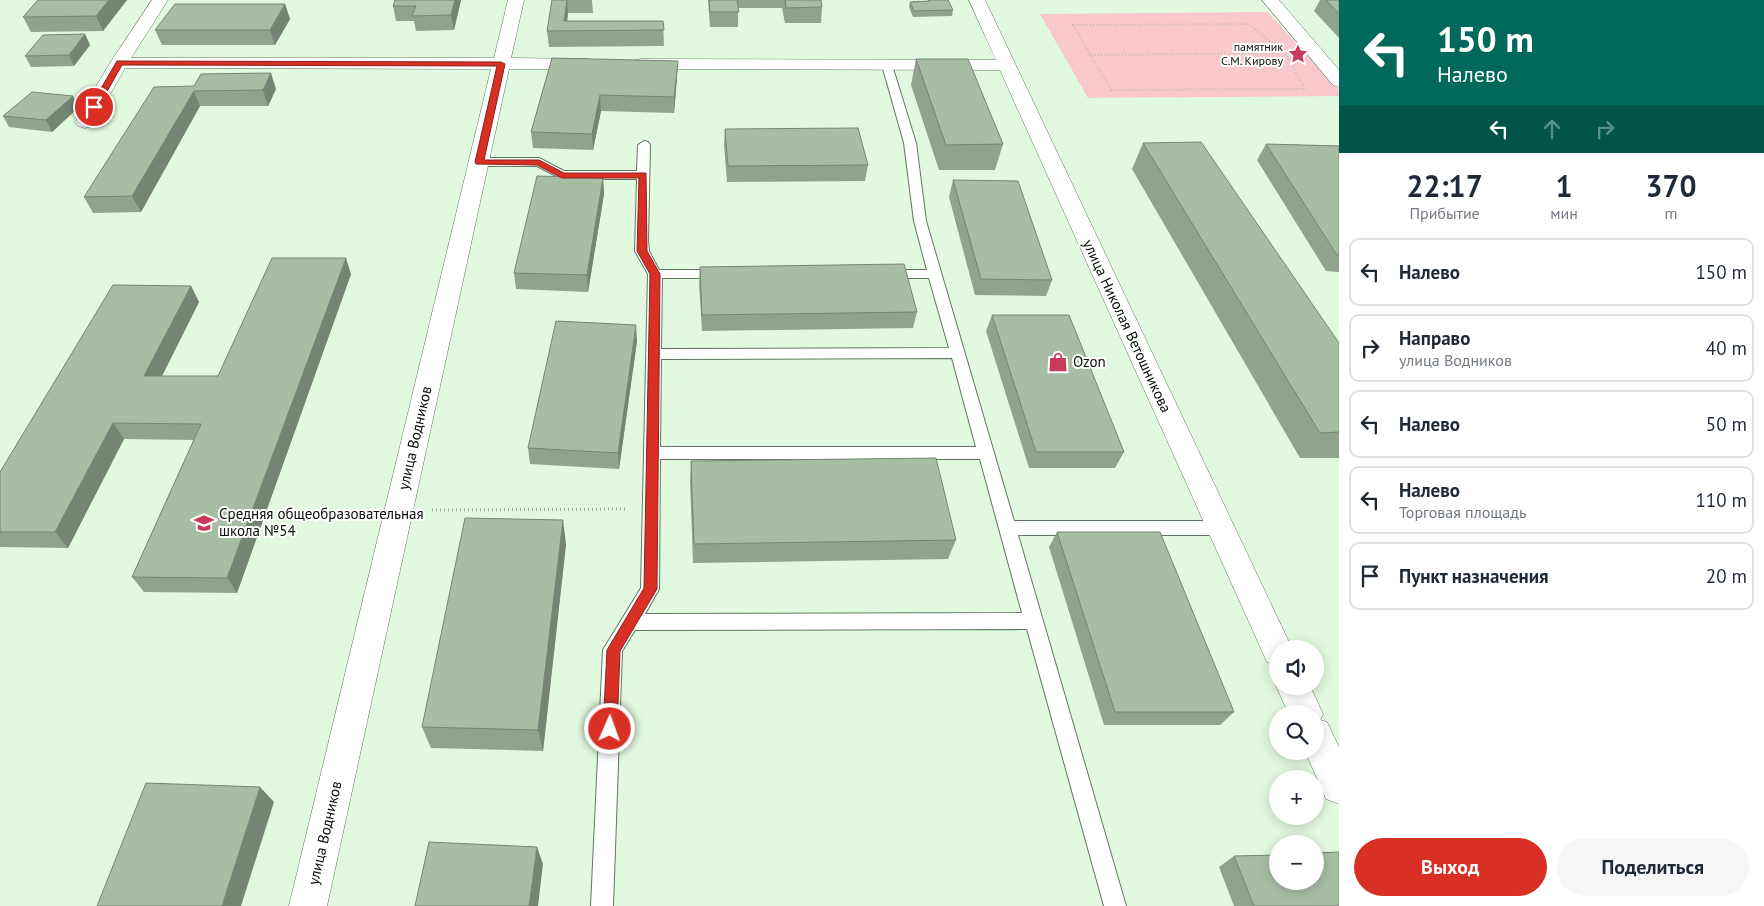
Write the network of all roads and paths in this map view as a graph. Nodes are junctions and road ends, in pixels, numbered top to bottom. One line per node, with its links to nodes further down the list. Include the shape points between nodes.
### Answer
1 (160, 0): 8 (street)
2 (516, 0): 9 (street, улица Водников)
3 (977, 0): 13 (street, улица Николая Ветошникова)
4 (1270, 0): 5 (street)
5 (1314, 52): 6 (path); 14 (street)
6 (1285, 53): 7 (path); 7 (path, via 1248,24 1073,25); 7 (path, via 1305,89 1112,90)
7 (1089, 55)
8 (119, 63): 9 (street); 15 (street)
9 (501, 64): 10 (street); 17 (street, улица Водников)
10 (603, 64)
11 (623, 64): 12 (street)
12 (887, 65): 13 (street); 22 (lane, via 910,142 920,221)
13 (1007, 65): 30 (street, улица Николая Ветошникова)
14 (1339, 81)
15 (85, 122)
16 (644, 145): 18 (lane)
17 (479, 162): 18 (lane, via 539,162 562,175); 36 (street, улица Водников)
18 (643, 175): 19 (lane, via 642,251)
19 (655, 274): 20 (lane); 24 (lane)
20 (732, 274)
21 (868, 274): 22 (lane)
22 (935, 274): 23 (lane)
23 (958, 353): 24 (lane); 26 (lane)
24 (654, 354): 25 (lane)
25 (652, 453): 26 (lane); 27 (lane)
26 (986, 453): 29 (lane)
27 (652, 509): 28 (path); 32 (lane, via 650,589)
28 (430, 510)
29 (1008, 528): 30 (lane); 31 (lane)
30 (1220, 528): 33 (street, улица Николая Ветошникова)
31 (1034, 621): 32 (lane); 38 (lane)
32 (630, 622): 37 (lane, via 613,650)
33 (1272, 640)
34 (1324, 754): 35 (street)
35 (1339, 786)
36 (308, 906)
37 (602, 906)
38 (1115, 906)

